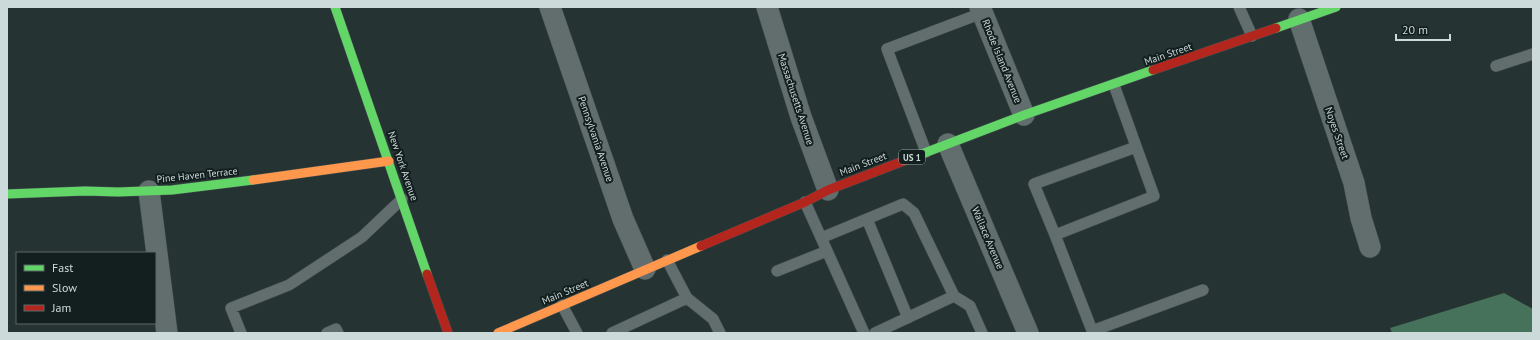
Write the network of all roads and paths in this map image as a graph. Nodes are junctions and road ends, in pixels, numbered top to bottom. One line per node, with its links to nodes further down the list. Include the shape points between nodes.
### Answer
1 (335, 7): 16 (main road, New York Avenue)
2 (550, 7): 28 (street, Pennsylvania Avenue, via 623,219)
3 (767, 7): 17 (street, Massachusetts Avenue, via 801,117)
4 (1239, 7): 8 (lane)
5 (1336, 7): 7 (main road, Main Street / US 1)
6 (981, 10): 12 (street, Rhode Island Avenue); 15 (lane, via 887,49)
7 (1299, 19): 8 (main road, Main Street / US 1); 25 (street, Noyes Street, via 1354,183)
8 (1252, 36): 11 (main road, Main Street / US 1)
9 (1533, 54): 10 (lane)
10 (1496, 66)
11 (1114, 85): 12 (main road, Main Street / US 1); 14 (lane)
12 (1024, 116): 13 (main road, Main Street / US 1)
13 (948, 144): 15 (main road, Main Street / US 1); 48 (street, Wallace Avenue)
14 (1136, 147): 23 (lane, via 1154,196); 23 (lane, via 1034,184)
15 (926, 152): 17 (main road, Main Street / US 1)
16 (389, 161): 18 (main road, Pine Haven Terrace); 20 (main road, New York Avenue)
17 (828, 190): 21 (main road, Main Street / US 1)
18 (148, 191): 19 (main road, Pine Haven Terrace); 36 (street)
19 (7, 194)
20 (402, 199): 37 (lane, via 362,237 289,285 231,308); 40 (main road, New York Avenue)
21 (805, 202): 24 (lane); 27 (main road, Main Street / US 1)
22 (867, 220): 24 (lane); 31 (lane, via 903,204 914,213); 34 (lane)
23 (1055, 235): 35 (lane)
24 (821, 238): 26 (lane)
25 (1370, 247)
26 (827, 251): 29 (lane); 45 (lane)
27 (667, 260): 28 (main road, Main Street / US 1); 32 (lane)
28 (645, 269): 33 (main road, Main Street / US 1)
29 (777, 272)
30 (1203, 290): 35 (lane)
31 (954, 296): 34 (lane); 47 (lane, via 970,306)
32 (687, 298): 43 (lane); 44 (lane, via 713,319)
33 (562, 305): 41 (main road, Main Street / US 1); 42 (lane)
34 (908, 318): 46 (lane)
35 (1093, 332)
36 (167, 333)
37 (241, 333)
38 (327, 333): 39 (lane, via 336,329)
39 (338, 333)
40 (448, 333)
41 (498, 333)
42 (577, 333)
43 (612, 333)
44 (720, 333)
45 (864, 333)
46 (876, 333)
47 (982, 333)
48 (1028, 333)

